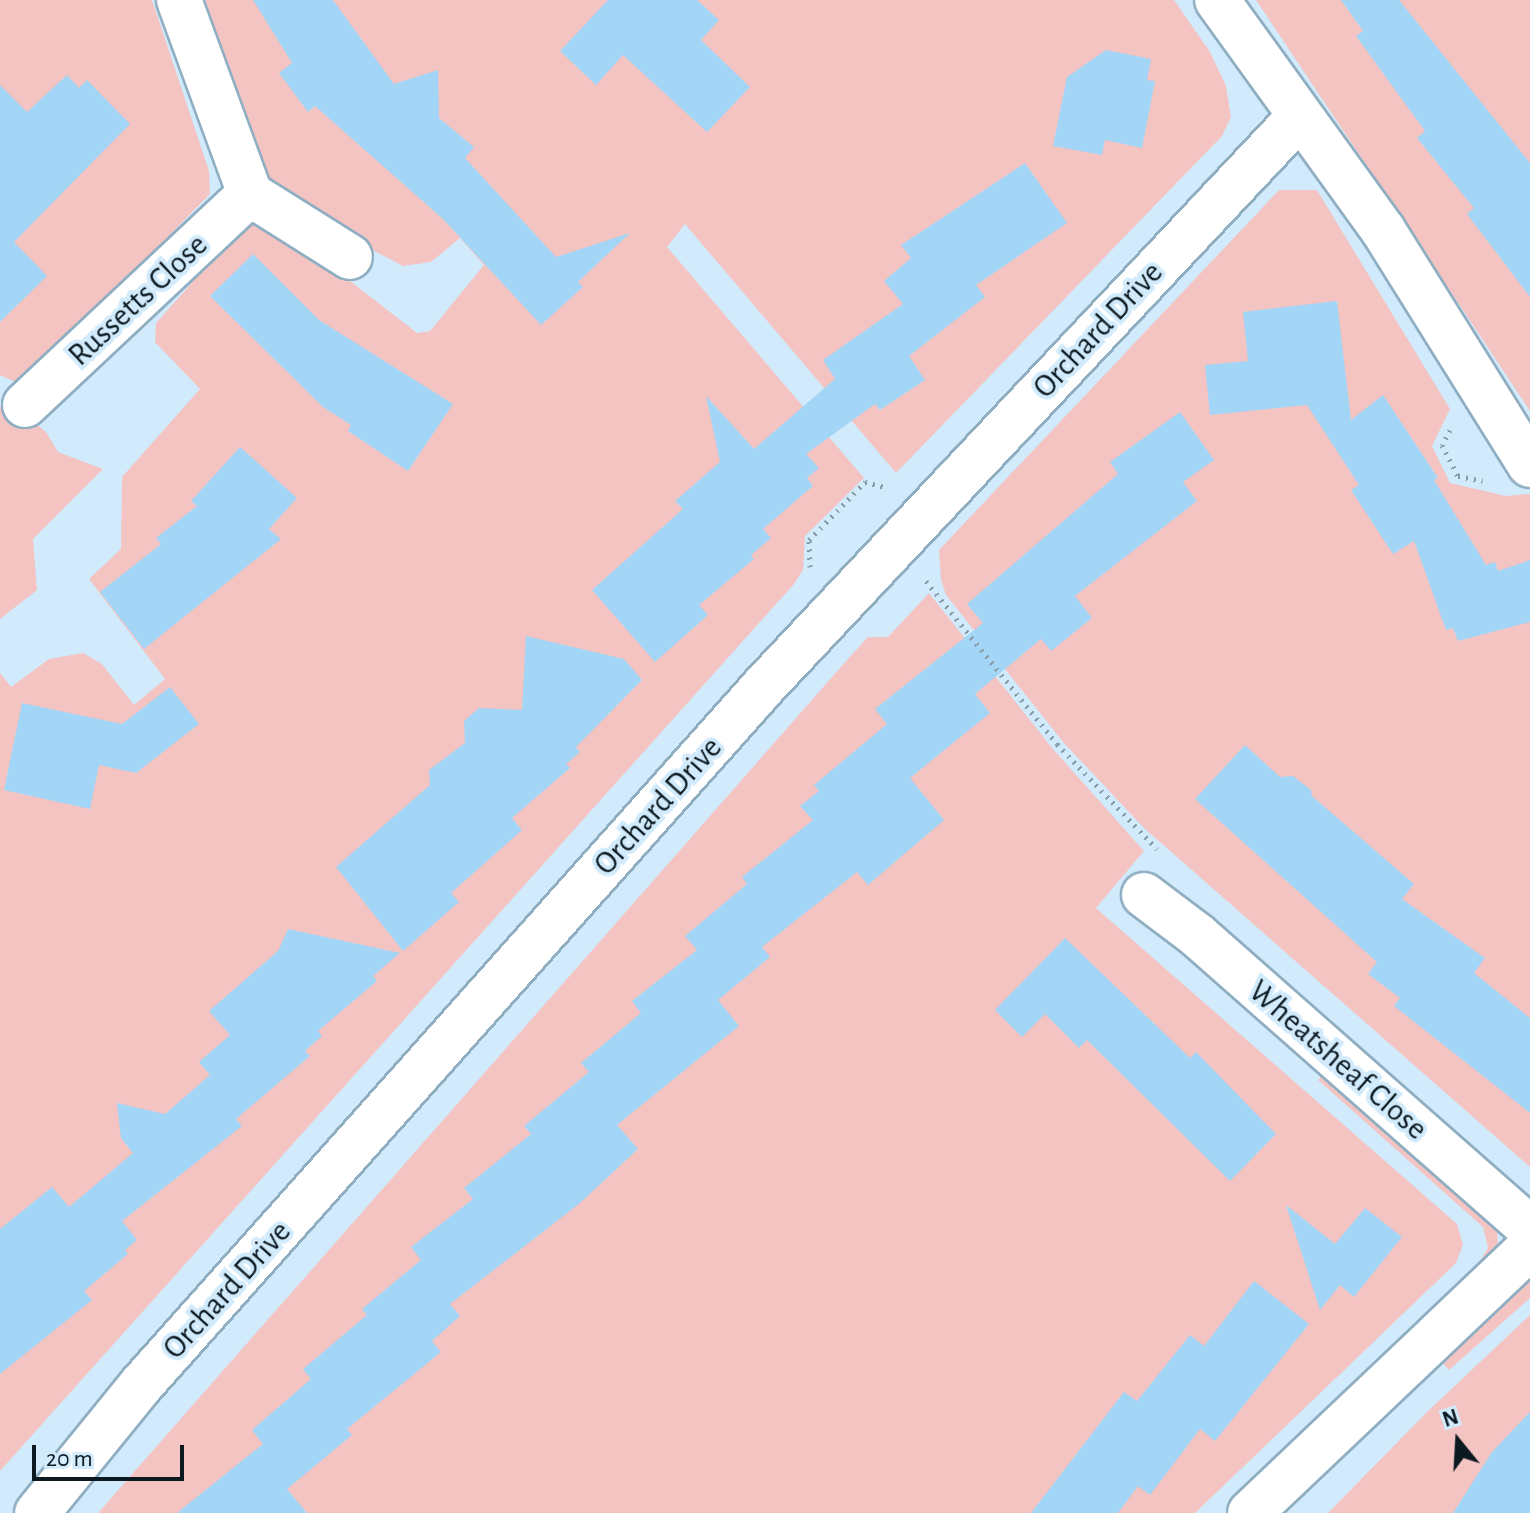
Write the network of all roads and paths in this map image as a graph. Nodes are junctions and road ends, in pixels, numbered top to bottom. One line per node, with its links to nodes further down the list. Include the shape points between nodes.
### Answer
1 (179, 0): 4 (street)
2 (1217, 0): 3 (street)
3 (1299, 117): 7 (street, via 1383,230); 14 (street, Orchard Drive, via 764,686 141,1385)
4 (250, 194): 5 (street); 6 (street, Russetts Close)
5 (350, 257)
6 (25, 405)
7 (1480, 428): 8 (street); 8 (path, via 1442,445 1458,476)
8 (1513, 474)
9 (934, 580): 10 (path)
10 (919, 596)
11 (1144, 895): 12 (street, Wheatsheaf Close, via 1197,935)
12 (1530, 1229)
13 (1530, 1247): 15 (street)
14 (37, 1513)
15 (1250, 1513)

